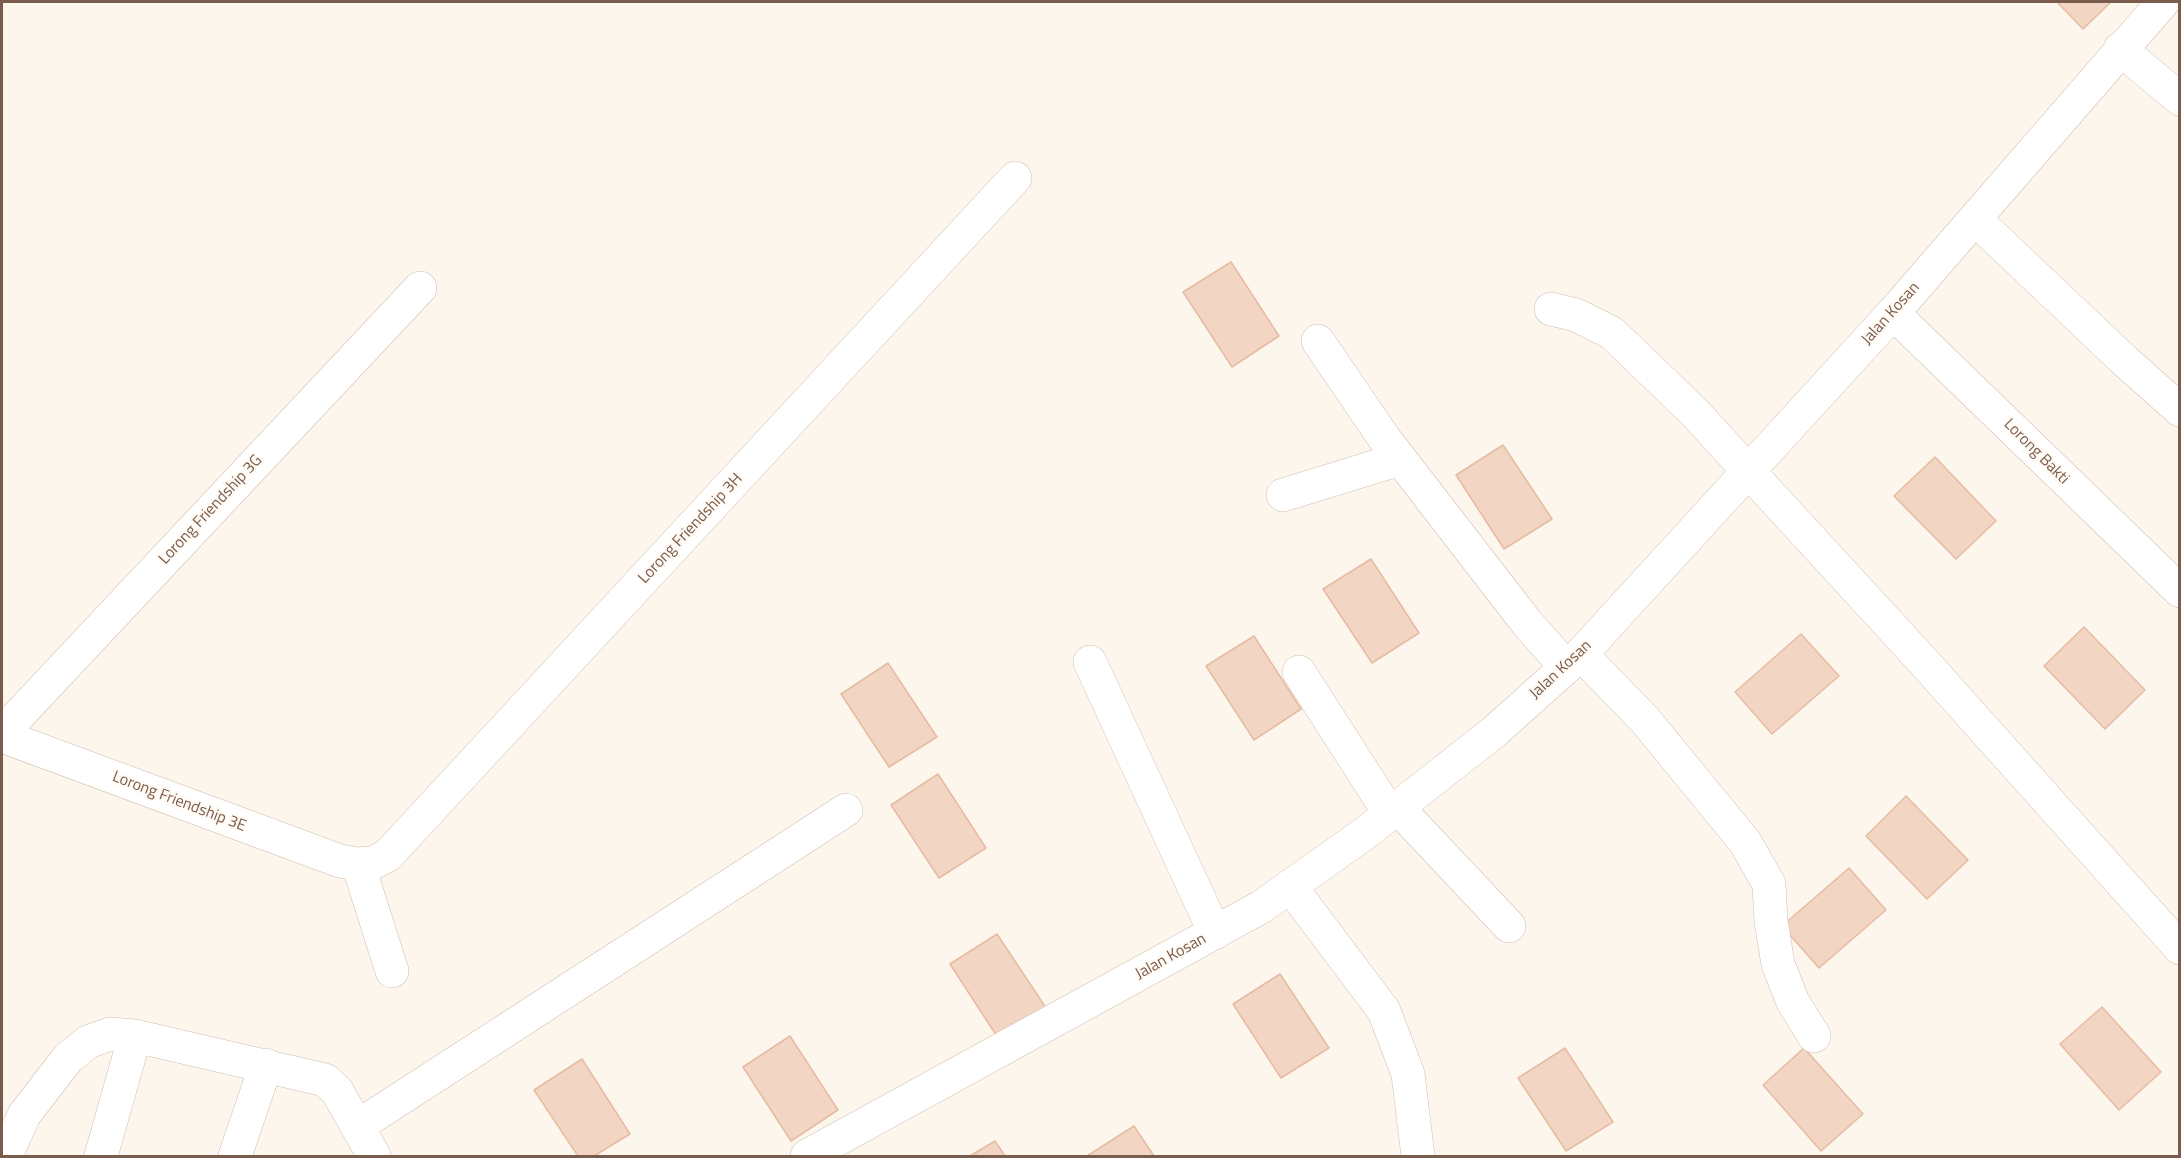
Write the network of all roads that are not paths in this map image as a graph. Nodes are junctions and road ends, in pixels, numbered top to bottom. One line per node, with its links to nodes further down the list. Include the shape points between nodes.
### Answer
1 (2163, 2): 2 (street, Jalan Kosan)
2 (2120, 49): 3 (street); 5 (street, Jalan Kosan)
3 (2180, 99)
4 (1015, 178): 21 (street, Lorong Friendship 3H, via 400,844 373,863)
5 (1975, 219): 8 (street, Jalan Kosan); 10 (street)
6 (420, 288): 18 (street, Lorong Friendship 3G)
7 (1551, 309): 12 (street, via 1576,315 1612,333 1695,413)
8 (1893, 313): 12 (street, Jalan Kosan); 14 (street, Lorong Bakti)
9 (1318, 341): 11 (street)
10 (2180, 410)
11 (1400, 459): 13 (street); 15 (street, via 1527,622)
12 (1747, 471): 15 (street, Jalan Kosan); 25 (street)
13 (1283, 495)
14 (2180, 591)
15 (1574, 660): 20 (street, Jalan Kosan, via 1494,732); 28 (street, via 1645,720 1745,842 1769,884 1770,921 1778,964 1792,1002)
16 (1090, 662): 24 (street)
17 (1299, 672): 20 (street)
18 (2, 734): 21 (street, Lorong Friendship 3E, via 311,852)
19 (846, 810): 30 (street)
20 (1394, 811): 22 (street, Jalan Kosan); 23 (street)
21 (358, 864): 26 (street)
22 (1290, 886): 24 (street, Jalan Kosan); 36 (street, via 1384,1011 1408,1074)
23 (1509, 926)
24 (1215, 933): 35 (street, Jalan Kosan)
25 (2180, 948)
26 (392, 971)
27 (135, 1036): 29 (street); 31 (street, via 110,1034 88,1042 68,1058); 32 (street)
28 (1814, 1036)
29 (266, 1065): 30 (street, via 326,1080); 33 (street)
30 (358, 1126): 34 (street)
31 (8, 1140)
32 (101, 1156)
33 (235, 1156)
34 (374, 1156)
35 (807, 1156)
36 (1418, 1156)

